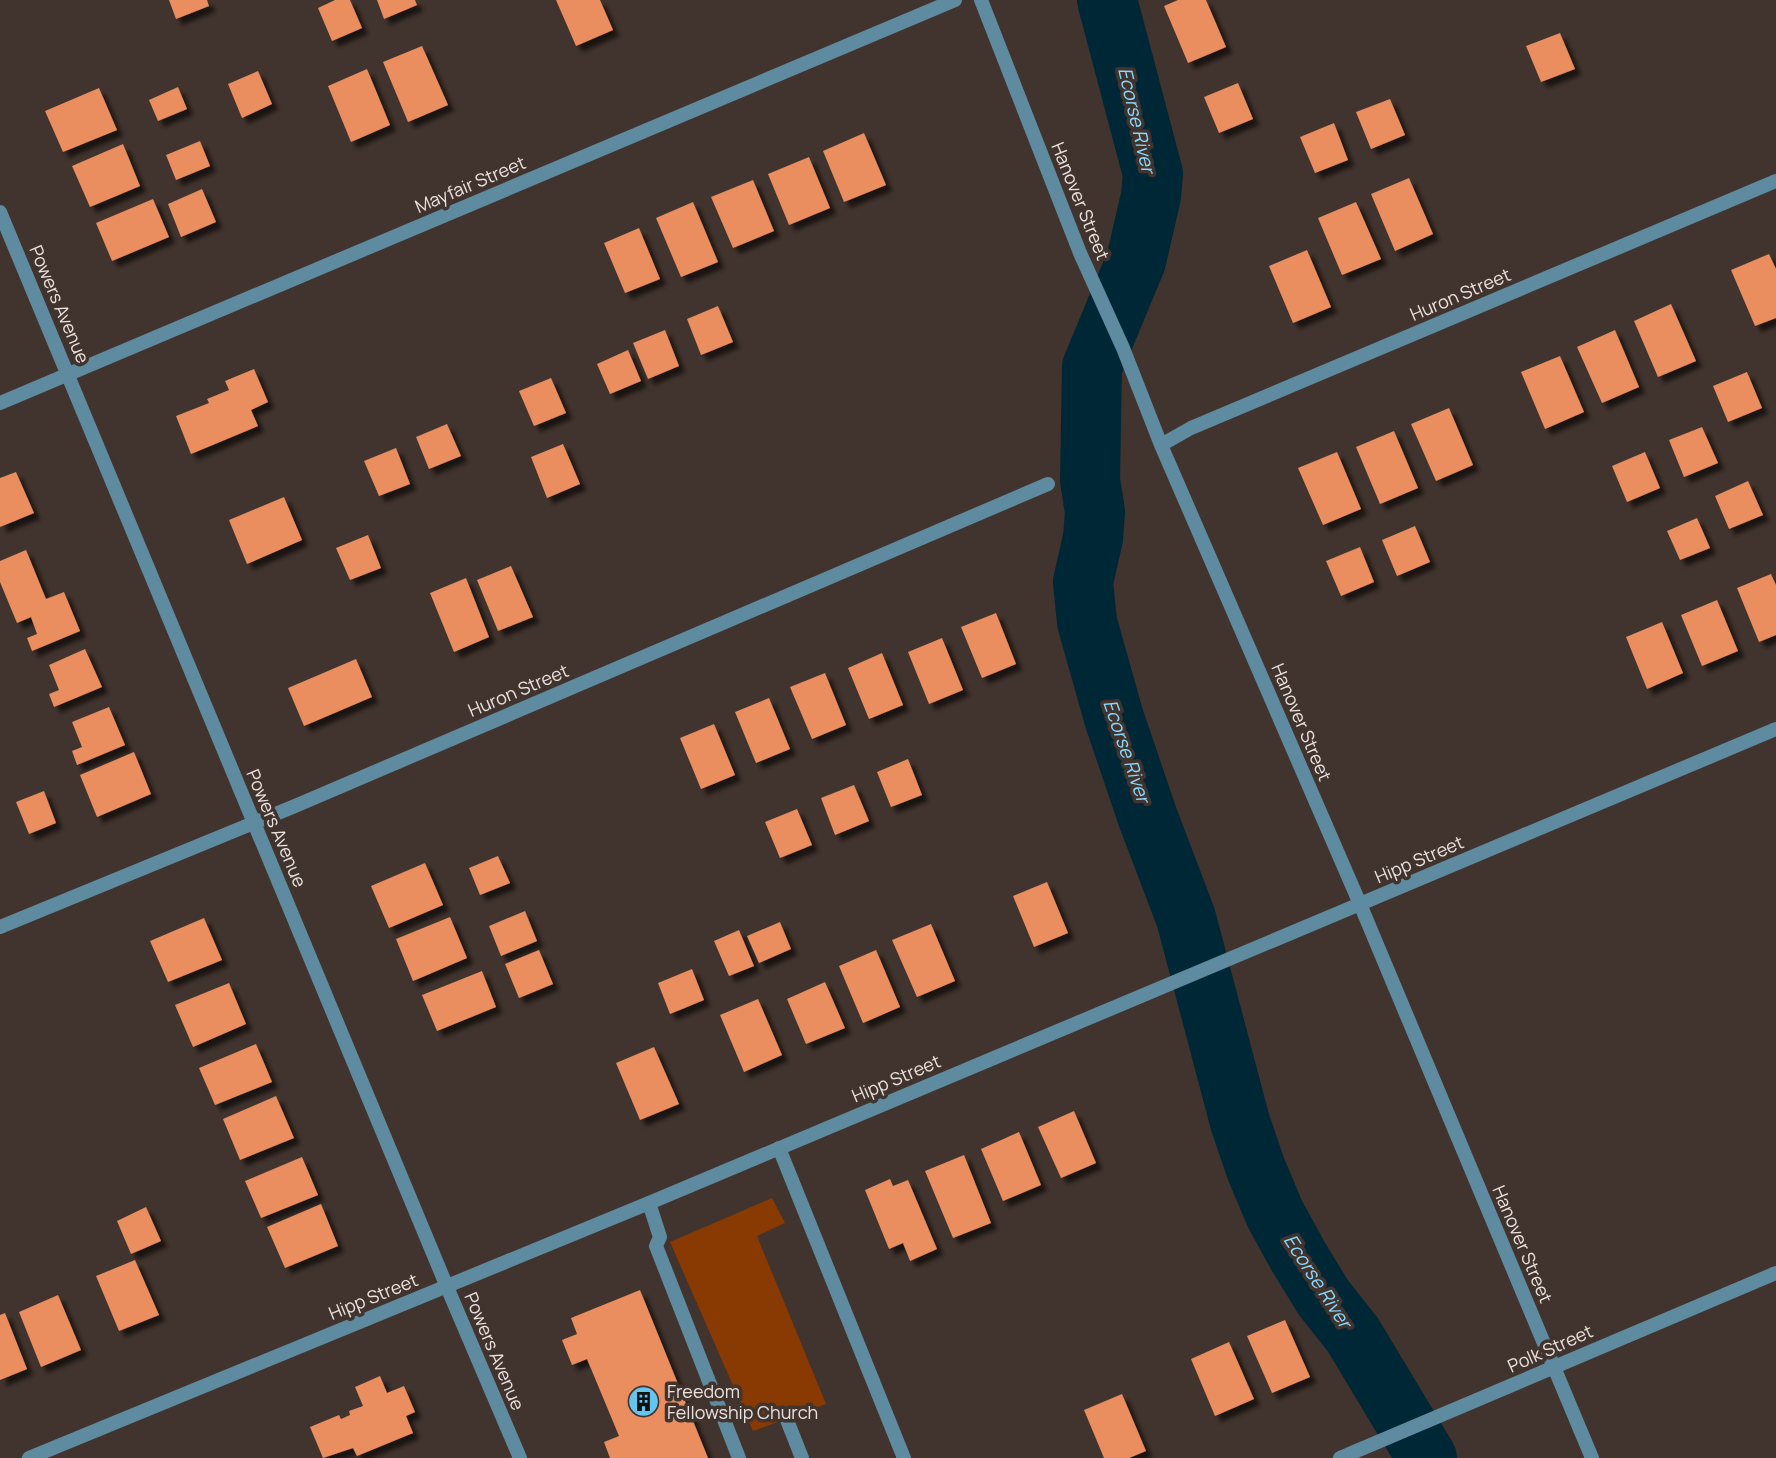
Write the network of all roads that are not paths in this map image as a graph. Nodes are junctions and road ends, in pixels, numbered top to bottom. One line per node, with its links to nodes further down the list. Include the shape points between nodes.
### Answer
1 (955, 0): 5 (street, Mayfair Street)
2 (981, 0): 7 (street, Hanover Street)
3 (1776, 181): 7 (street, Huron Street, via 1191,428)
4 (0, 212): 5 (street, Powers Avenue)
5 (68, 375): 6 (street, Mayfair Street); 10 (street, Powers Avenue)
6 (0, 403)
7 (1161, 445): 11 (street, Hanover Street)
8 (1048, 485): 10 (street, Huron Street)
9 (1776, 729): 11 (street, Hipp Street)
10 (254, 822): 12 (street, Huron Street); 16 (street, Powers Avenue)
11 (1360, 904): 13 (street, Hipp Street); 17 (street, Hanover Street)
12 (0, 927)
13 (779, 1148): 14 (street, Hipp Street); 23 (street)
14 (649, 1203): 16 (street, Hipp Street); 21 (street, via 660,1237 656,1246)
15 (1776, 1273): 17 (street, Polk Street)
16 (447, 1287): 19 (street, Hipp Street); 20 (street, Powers Avenue)
17 (1554, 1367): 24 (street, Polk Street); 25 (street, Hanover Street)
18 (788, 1420): 22 (street)
19 (29, 1458)
20 (520, 1458)
21 (739, 1458)
22 (802, 1458)
23 (904, 1458)
24 (1340, 1458)
25 (1591, 1458)

